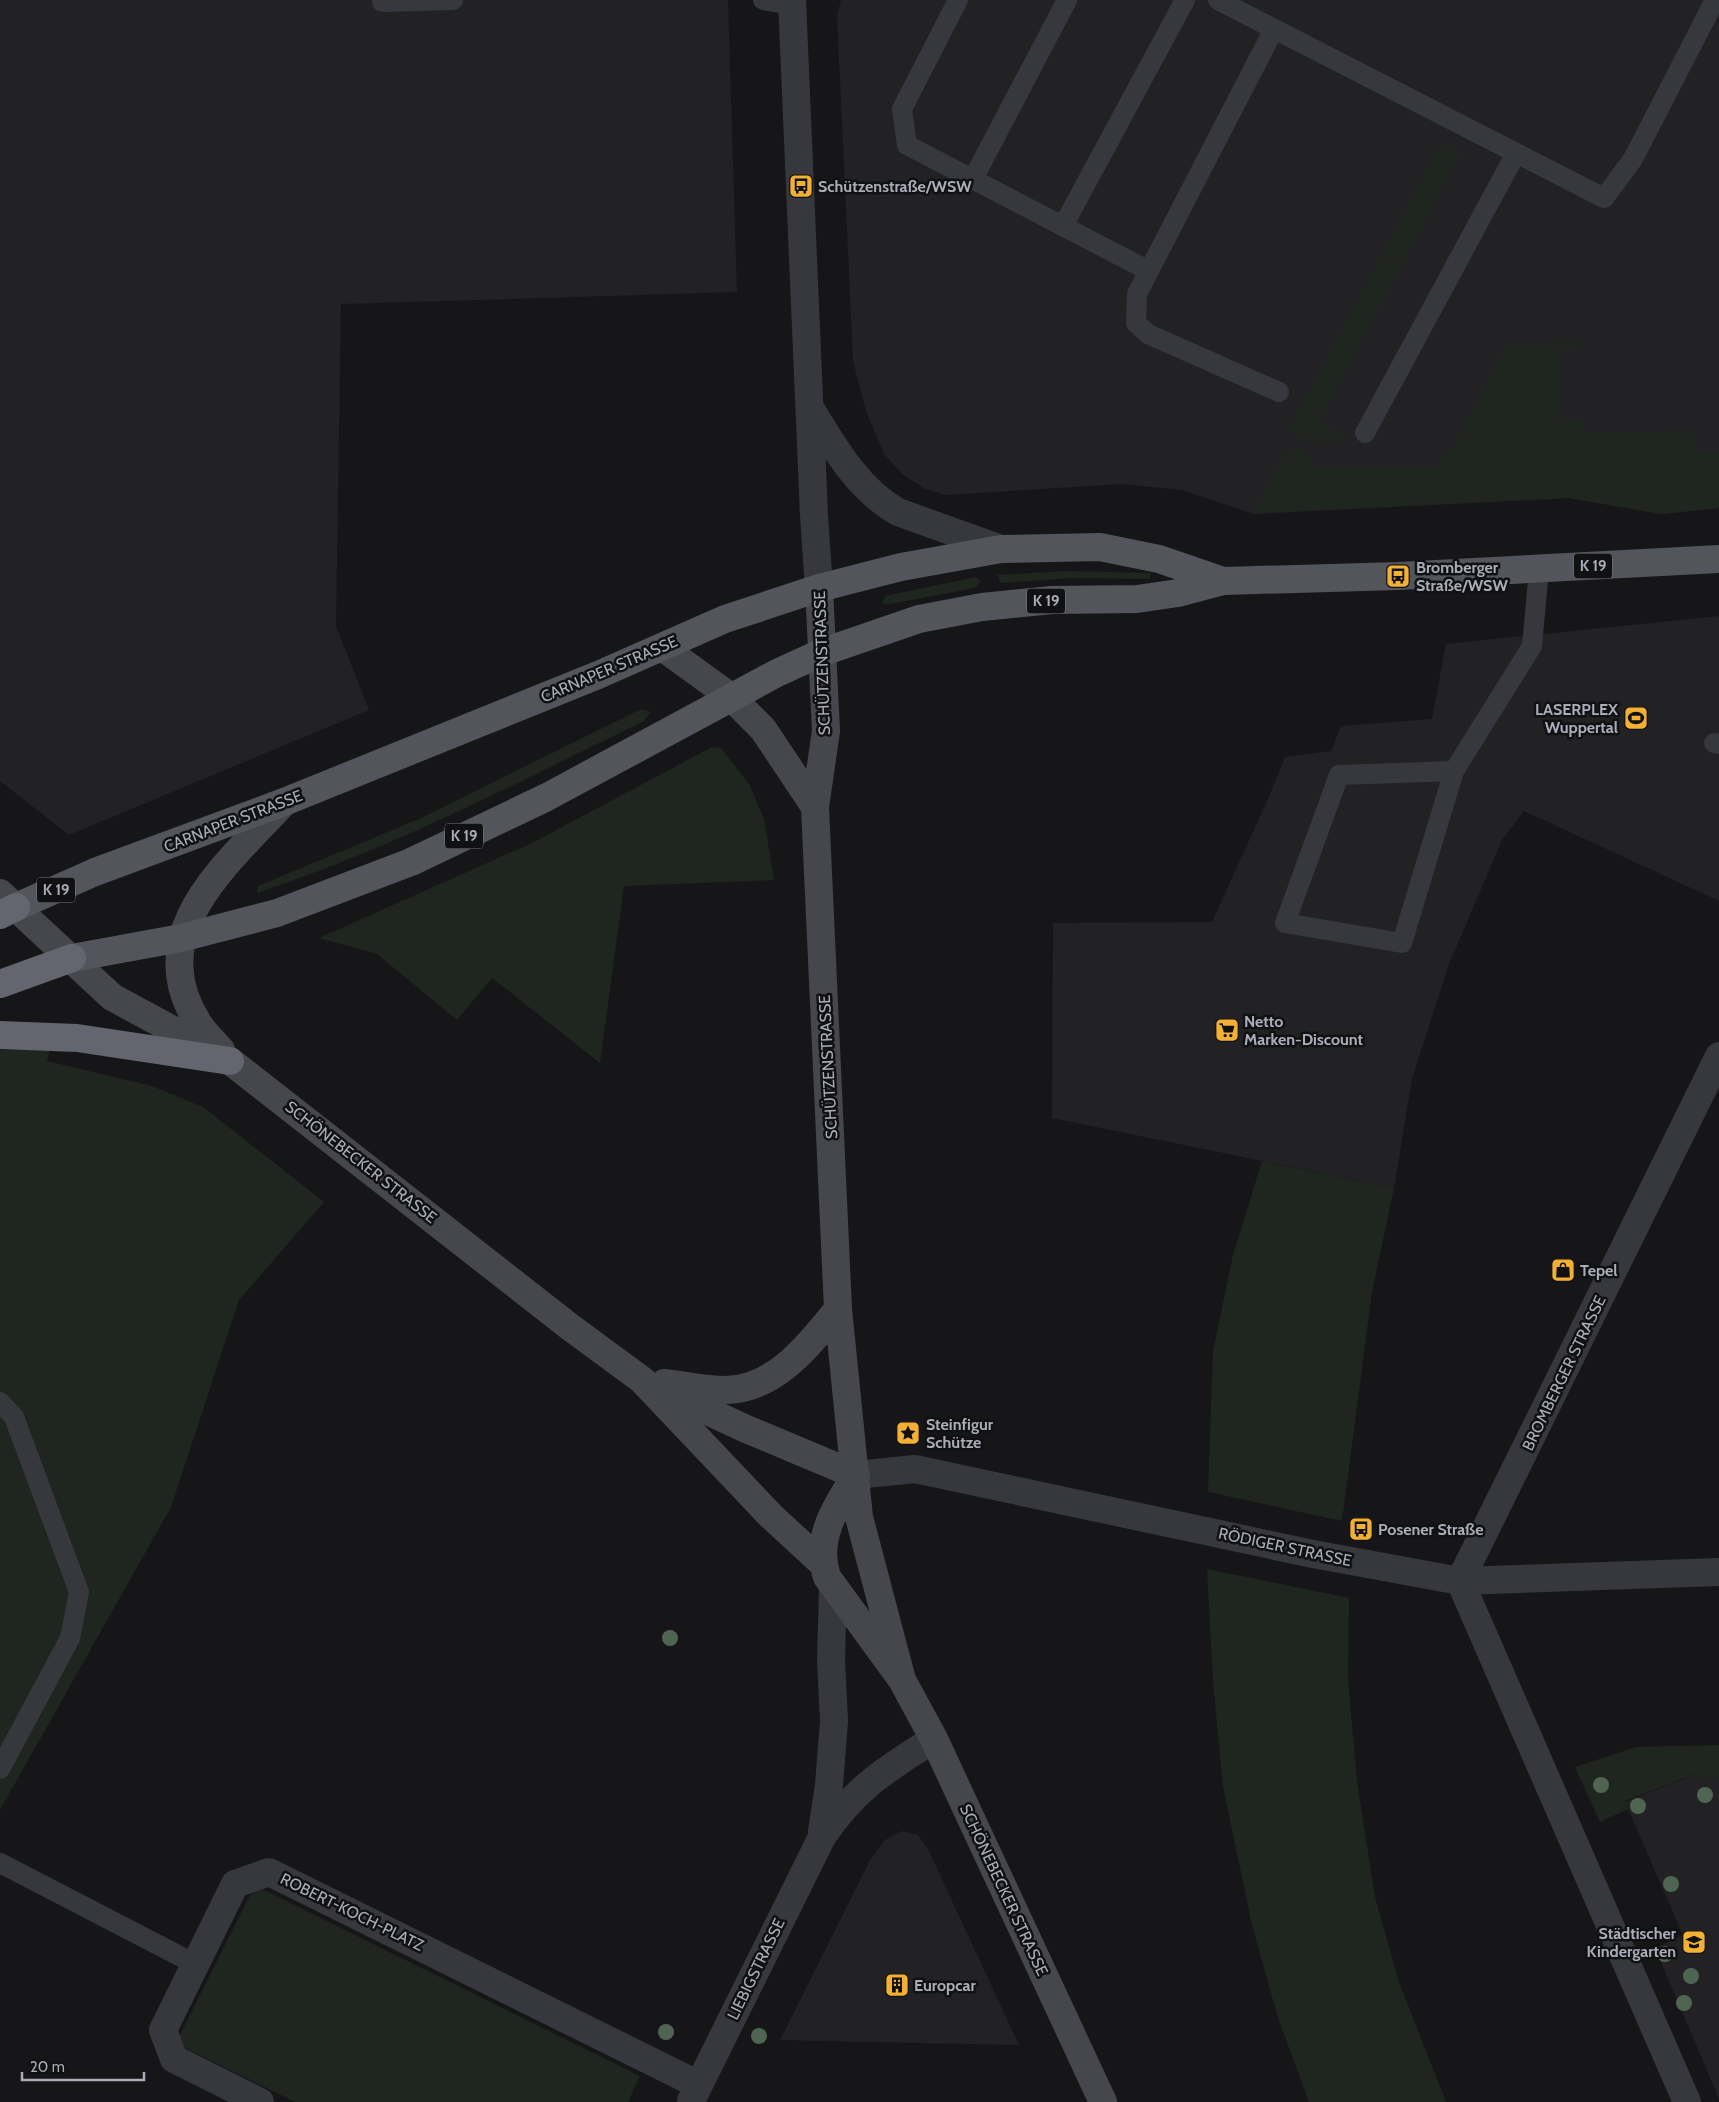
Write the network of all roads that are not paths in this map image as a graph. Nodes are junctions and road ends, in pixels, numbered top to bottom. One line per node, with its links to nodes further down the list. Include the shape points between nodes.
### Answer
1 (453, 0): 8 (lane)
2 (763, 0): 9 (lane)
3 (958, 0): 12 (lane, via 902,109 907,145)
4 (1067, 0): 12 (lane)
5 (1185, 0): 13 (lane)
6 (1218, 0): 10 (lane)
7 (1716, 0): 11 (lane, via 1633,159 1604,198)
8 (382, 2)
9 (792, 2): 16 (street, SCHÜTZENSTRASSE)
10 (1274, 29): 11 (lane); 14 (lane)
11 (1516, 153): 17 (lane)
12 (973, 179): 13 (lane)
13 (1063, 226): 14 (lane)
14 (1149, 271): 15 (lane, via 1138,294 1136,324 1148,334)
15 (1280, 392)
16 (811, 409): 18 (street, via 838,452 886,506); 22 (street, SCHÜTZENSTRASSE)
17 (1366, 433)
18 (1001, 550): 21 (main road, CARNAPER STRASSE / K 19, via 1100,547 1159,559); 22 (main road, CARNAPER STRASSE / K 19, via 901,568)
19 (1719, 559): 20 (main road, CARNAPER STRASSE / K 19)
20 (1540, 569): 21 (main road, CARNAPER STRASSE / K 19); 26 (lane, via 1532,646)
21 (1223, 581): 24 (main road, CARNAPER STRASSE / K 19, via 1178,593 1137,599 1052,600 919,618)
22 (819, 588): 23 (main road, CARNAPER STRASSE / K 19, via 725,619); 24 (main road, SCHÜTZENSTRASSE)
23 (662, 648): 25 (main road); 27 (main road, CARNAPER STRASSE / K 19)
24 (823, 652): 25 (main road, CARNAPER STRASSE / K 19); 28 (main road, SCHÜTZENSTRASSE, via 826,731)
25 (731, 697): 28 (main road, via 763,729); 30 (main road, CARNAPER STRASSE / K 19, via 547,797 411,862 277,913)
26 (1454, 772): 26 (lane, via 1402,944 1285,922 1339,775)
27 (284, 802): 29 (main road, CARNAPER STRASSE / K 19); 30 (main road, via 222,870 189,916)
28 (815, 807): 37 (main road, SCHÜTZENSTRASSE)
29 (5, 905): 31 (main road, SCHÖNEBECKER STRASSE)
30 (181, 938): 31 (main road, CARNAPER STRASSE / K 19); 35 (main road, via 178,962 187,1001 199,1024)
31 (72, 958): 32 (highway); 35 (main road, SCHÖNEBECKER STRASSE, via 112,997)
32 (0, 984)
33 (0, 1035): 35 (highway, via 77,1038)
34 (1719, 1056): 36 (street, BROMBERGER STRASSE)
35 (230, 1060): 38 (main road, SCHÖNEBECKER STRASSE)
36 (1709, 1101): 43 (street, BROMBERGER STRASSE)
37 (838, 1309): 38 (main road, via 813,1340 781,1371 748,1387 726,1390); 40 (main road, SCHÜTZENSTRASSE)
38 (642, 1380): 40 (main road); 41 (main road, via 772,1516)
39 (0, 1402): 47 (lane, via 14,1417 79,1592 70,1638)
40 (856, 1475): 41 (main road, via 834,1510 824,1537); 43 (street, RÖDIGER STRASSE, via 915,1469 1313,1554); 45 (main road, SCHÖNEBECKER STRASSE, via 859,1517)
41 (822, 1563): 44 (main road, SCHÖNEBECKER STRASSE)
42 (1719, 1572): 43 (street, RÖDIGER STRASSE)
43 (1460, 1581): 54 (street)
44 (834, 1588): 45 (main road, SCHÖNEBECKER STRASSE); 48 (street, LIEBIGSTRASSE, via 831,1661 834,1720)
45 (902, 1680): 46 (main road, SCHÖNEBECKER STRASSE)
46 (934, 1739): 48 (street, LIEBIGSTRASSE, via 861,1788 840,1810); 53 (main road, SCHÖNEBECKER STRASSE)
47 (0, 1769)
48 (822, 1837): 51 (street, LIEBIGSTRASSE)
49 (0, 1863): 50 (lane)
50 (195, 1964): 51 (street, ROBERT-KOCH-PLATZ, via 235,1884 269,1872); 52 (street, ROBERT-KOCH-PLATZ, via 163,2030 174,2059)
51 (694, 2093)
52 (260, 2102)
53 (1103, 2102)
54 (1687, 2102)

